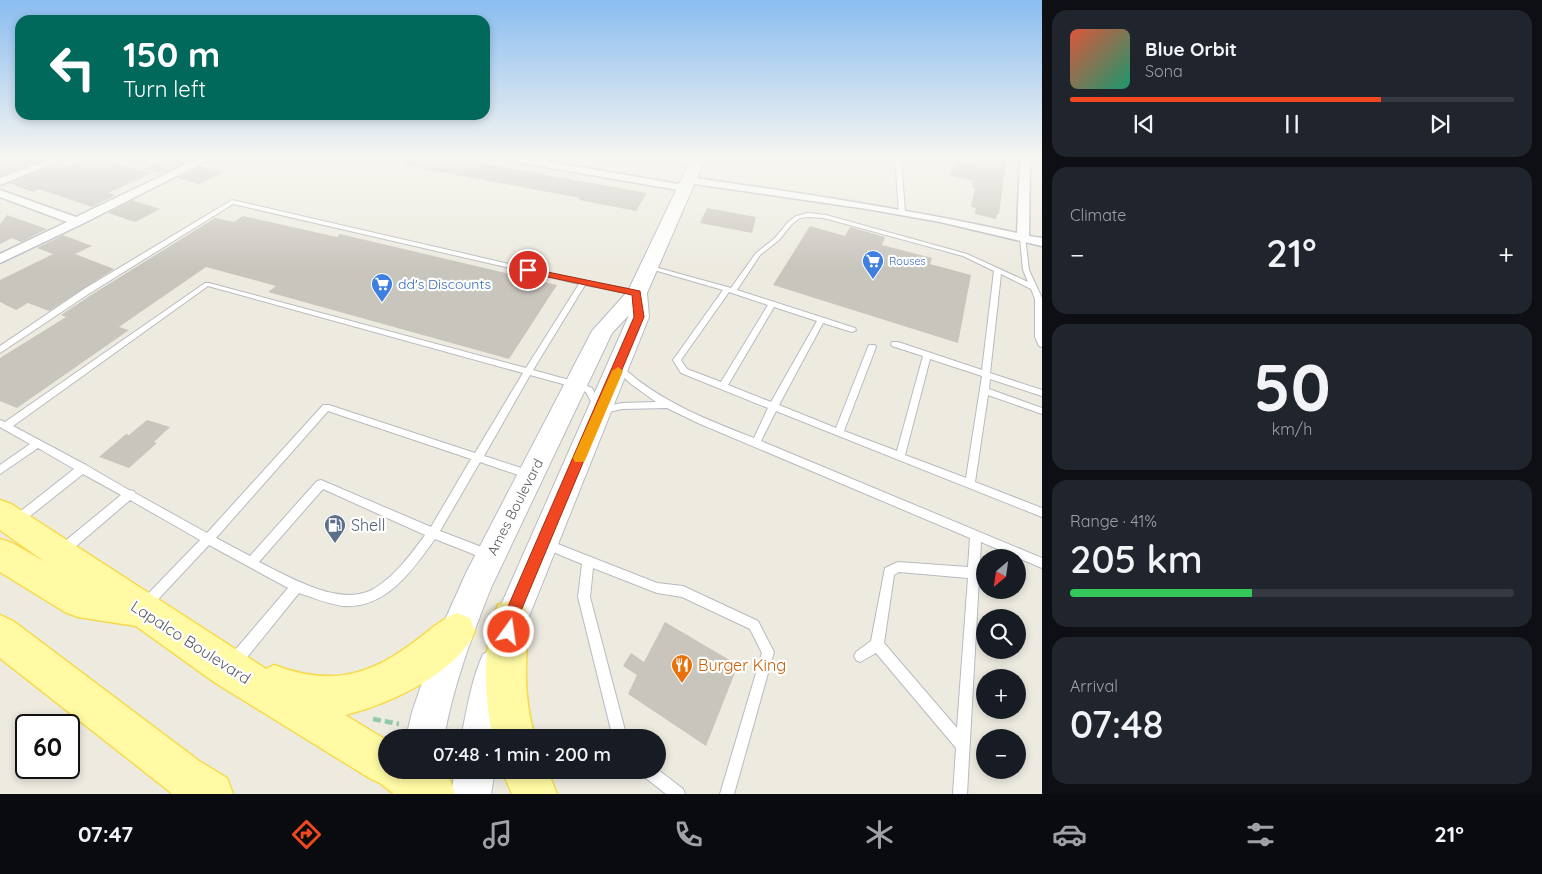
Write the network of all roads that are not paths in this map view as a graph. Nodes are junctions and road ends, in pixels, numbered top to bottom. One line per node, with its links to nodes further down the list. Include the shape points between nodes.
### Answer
1 (3, 194): 8 (street)
2 (134, 194): 8 (street)
3 (682, 194): 12 (street, Ames Boulevard)
4 (801, 194): 7 (street)
5 (901, 194): 7 (lane)
6 (1024, 194): 9 (street)
7 (902, 212): 9 (street)
8 (78, 222): 11 (street)
9 (1023, 238): 10 (street); 15 (lane, via 1026,270)
10 (1042, 242)
11 (0, 259)
12 (649, 267): 16 (lane); 17 (street, Ames Boulevard)
13 (998, 270): 15 (lane); 16 (lane, via 936,246 824,216 808,215 790,223 758,254); 28 (lane)
14 (583, 283): 17 (lane); 24 (lane, via 232,202 87,291); 27 (lane)
15 (1033, 287): 22 (lane, via 1039,299 1039,338)
16 (730, 290): 18 (lane); 30 (lane, via 677,360 684,371)
17 (637, 293): 26 (street, Ames Boulevard, via 639,317); 29 (street, Ames Boulevard, via 603,331)
18 (772, 304): 19 (lane); 30 (lane)
19 (821, 320): 20 (lane); 34 (lane)
20 (852, 330)
21 (895, 344): 25 (lane)
22 (1042, 344)
23 (872, 347): 38 (lane)
24 (0, 350)
25 (927, 355): 28 (lane); 41 (lane)
26 (619, 369): 33 (lane, via 644,392); 35 (street, Ames Boulevard)
27 (528, 372): 29 (lane); 37 (lane, via 207,284); 42 (lane)
28 (986, 374): 31 (lane); 32 (lane)
29 (576, 385): 35 (lane, via 589,390); 45 (street, Ames Boulevard)
30 (722, 386): 34 (lane)
31 (984, 391): 36 (lane); 46 (lane)
32 (1042, 393)
33 (666, 405): 35 (lane, via 622,406); 39 (lane)
34 (773, 407): 38 (lane); 39 (lane)
35 (600, 411): 53 (street, Ames Boulevard)
36 (1042, 411)
37 (3, 424): 40 (lane)
38 (839, 433): 41 (lane)
39 (756, 443): 51 (lane)
40 (37, 444): 43 (lane); 44 (lane)
41 (900, 457): 46 (lane)
42 (478, 458): 45 (lane); 50 (lane); 52 (lane, via 326,407)
43 (83, 468): 47 (lane); 49 (lane)
44 (0, 470)
45 (530, 476): 55 (street, Ames Boulevard)
46 (970, 484): 48 (lane)
47 (130, 494): 52 (lane); 54 (lane)
48 (1042, 513)
49 (5, 530): 54 (main road, Lapalco Boulevard); 61 (main road, via 78,600)
50 (433, 533): 55 (lane); 58 (lane, via 321,484); 60 (lane, via 398,579 370,597 336,600)
51 (976, 535): 57 (lane); 59 (lane)
52 (208, 539): 58 (lane); 61 (lane)
53 (542, 543): 56 (lane); 62 (street, Ames Boulevard)
54 (59, 554): 61 (main road, Lapalco Boulevard)
55 (490, 556): 63 (street, Ames Boulevard)
56 (588, 561): 71 (lane, via 584,597); 81 (lane, via 657,588 683,592 754,625 768,652)
57 (1042, 563)
58 (251, 564): 60 (lane)
59 (974, 574): 65 (lane, via 898,566 889,572); 72 (lane)
60 (298, 587): 67 (lane)
61 (140, 610): 67 (main road, Lapalco Boulevard)
62 (510, 618): 69 (street, Ames Boulevard, via 489,685); 70 (main road, via 506,704)
63 (456, 631): 67 (main road, via 409,671 361,692 325,697 299,694); 68 (street, Ames Boulevard, via 430,712)
64 (0, 634): 77 (main road)
65 (877, 645): 66 (lane); 72 (lane)
66 (860, 656)
67 (228, 668): 73 (main road, Lapalco Boulevard)
68 (419, 729)
69 (482, 729)
70 (512, 729)
71 (618, 729)
72 (963, 746): 82 (lane)
73 (378, 759)
74 (474, 779): 78 (street)
75 (528, 779): 79 (main road)
76 (659, 779): 80 (lane)
77 (192, 790)
78 (471, 794)
79 (535, 794)
80 (678, 794)
81 (727, 794)
82 (960, 794)

